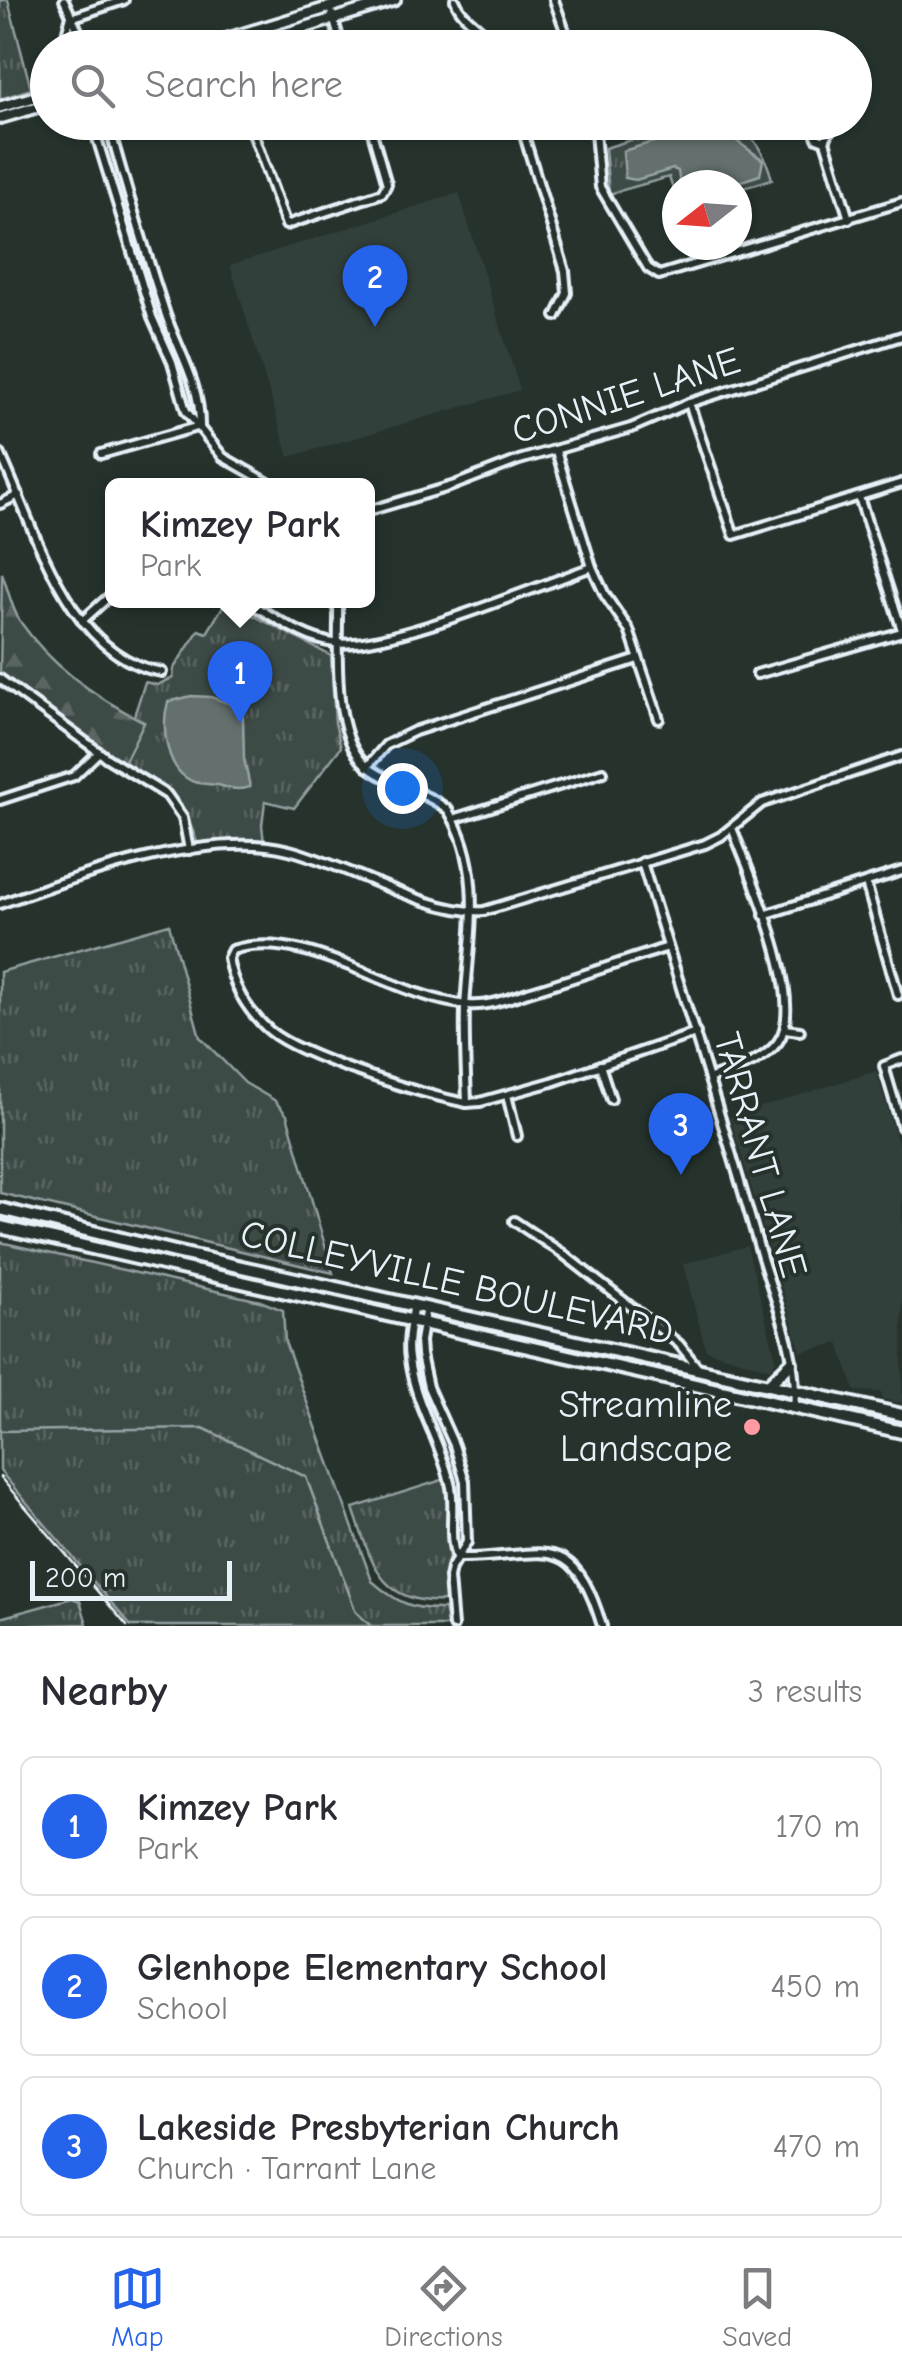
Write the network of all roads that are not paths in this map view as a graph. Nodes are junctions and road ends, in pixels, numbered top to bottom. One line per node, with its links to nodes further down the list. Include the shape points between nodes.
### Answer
1 (64, 0): 8 (street)
2 (124, 0): 8 (street)
3 (353, 0): 7 (main road)
4 (395, 0): 9 (main road)
5 (456, 0): 15 (street, via 462,16)
6 (556, 2): 16 (street)
7 (330, 7): 9 (street); 12 (main road)
8 (70, 18): 10 (street); 11 (street)
9 (334, 19): 13 (main road); 14 (street)
10 (67, 30)
11 (80, 30)
12 (264, 30)
13 (298, 30)
14 (337, 30)
15 (483, 30)
16 (565, 30)
17 (30, 98): 18 (main road)
18 (0, 107)
19 (30, 109): 20 (main road)
20 (0, 118)
21 (97, 140): 30 (street)
22 (113, 140): 29 (street)
23 (255, 140): 24 (street, via 286,225 377,197 387,184)
24 (375, 140)
25 (526, 140): 37 (street, via 566,271 567,293)
26 (596, 140): 32 (street, via 600,186 654,274)
27 (822, 140): 28 (street)
28 (825, 141): 32 (street)
29 (126, 185): 30 (street); 33 (street)
30 (112, 189): 34 (street)
31 (902, 202): 32 (street)
32 (849, 219)
33 (144, 244): 34 (street); 35 (street)
34 (130, 248): 36 (street)
35 (164, 306): 36 (street); 40 (street, via 186,359)
36 (149, 310): 40 (street, via 186,410)
37 (556, 316)
38 (902, 336): 39 (street, CONNIE LANE)
39 (688, 402): 41 (street, CONNIE LANE); 47 (street, via 734,535)
40 (200, 426): 43 (street); 44 (street, via 213,448)
41 (556, 450): 49 (street, CONNIE LANE); 50 (street)
42 (0, 454): 46 (street)
43 (101, 454)
44 (260, 478)
45 (902, 483): 47 (street)
46 (19, 495): 48 (street); 54 (street, via 58,585)
47 (859, 496): 55 (street)
48 (0, 504)
49 (375, 509)
50 (592, 567): 56 (street, via 430,623); 57 (street)
51 (105, 600): 54 (street)
52 (259, 608): 56 (street)
53 (338, 608): 56 (street)
54 (82, 621): 58 (street, via 134,665)
55 (902, 631): 59 (street)
56 (339, 644): 64 (street, via 346,736)
57 (638, 659): 61 (street); 64 (street, via 415,731 386,745)
58 (162, 672)
59 (757, 674)
60 (0, 678): 62 (street)
61 (659, 719)
62 (98, 752): 66 (street, via 74,776); 69 (street, via 166,795 183,818)
63 (902, 756): 68 (street, via 762,803)
64 (366, 767): 67 (street, via 440,804)
65 (603, 772): 67 (street)
66 (0, 800)
67 (454, 819): 74 (street)
68 (731, 827): 70 (street, via 705,844); 75 (street)
69 (190, 850): 73 (street); 74 (street, via 238,844 288,849)
70 (642, 862): 74 (street); 76 (street, TARRANT LANE)
71 (902, 872): 72 (street)
72 (866, 883): 75 (street); 77 (street)
73 (0, 904)
74 (474, 912): 78 (street)
75 (764, 915): 79 (street, via 787,989)
76 (668, 947): 78 (street, via 500,1001); 81 (street, TARRANT LANE)
77 (898, 995)
78 (466, 1005): 87 (street); 87 (street, via 289,946 264,943 232,950 228,958 243,1000 282,1039)
79 (784, 1029): 80 (street); 84 (street, via 756,1061)
80 (800, 1032)
81 (696, 1033): 83 (street); 84 (street, TARRANT LANE)
82 (902, 1059): 88 (street, via 884,1066)
83 (600, 1065): 85 (street); 86 (street)
84 (711, 1078): 97 (street, TARRANT LANE)
85 (507, 1094): 87 (street); 89 (street)
86 (611, 1099)
87 (467, 1103)
88 (902, 1127)
89 (517, 1136)
90 (0, 1209): 93 (main road, COLLEYVILLE BOULEVARD)
91 (514, 1222): 98 (street, via 678,1344)
92 (0, 1227): 94 (main road, COLLEYVILLE BOULEVARD)
93 (175, 1252): 94 (main road); 95 (main road, COLLEYVILLE BOULEVARD)
94 (172, 1267): 96 (main road, COLLEYVILLE BOULEVARD)
95 (420, 1306): 96 (street); 96 (street); 98 (main road, COLLEYVILLE BOULEVARD)
96 (417, 1322): 101 (main road, COLLEYVILLE BOULEVARD); 102 (street); 104 (street, via 409,1359)
97 (791, 1363): 99 (main road); 100 (street, TARRANT LANE)
98 (698, 1368): 99 (main road, COLLEYVILLE BOULEVARD)
99 (768, 1385): 100 (main road, COLLEYVILLE BOULEVARD)
100 (796, 1392): 101 (street, TARRANT LANE); 103 (main road, COLLEYVILLE BOULEVARD)
101 (794, 1407): 105 (main road, COLLEYVILLE BOULEVARD)
102 (439, 1413): 104 (street); 106 (street, via 466,1481 467,1542)
103 (902, 1415)
104 (428, 1417): 106 (street, via 452,1491)
105 (902, 1432)
106 (456, 1558): 107 (street, via 449,1578); 108 (street, via 556,1555 585,1578)
107 (453, 1626)
108 (602, 1626)

